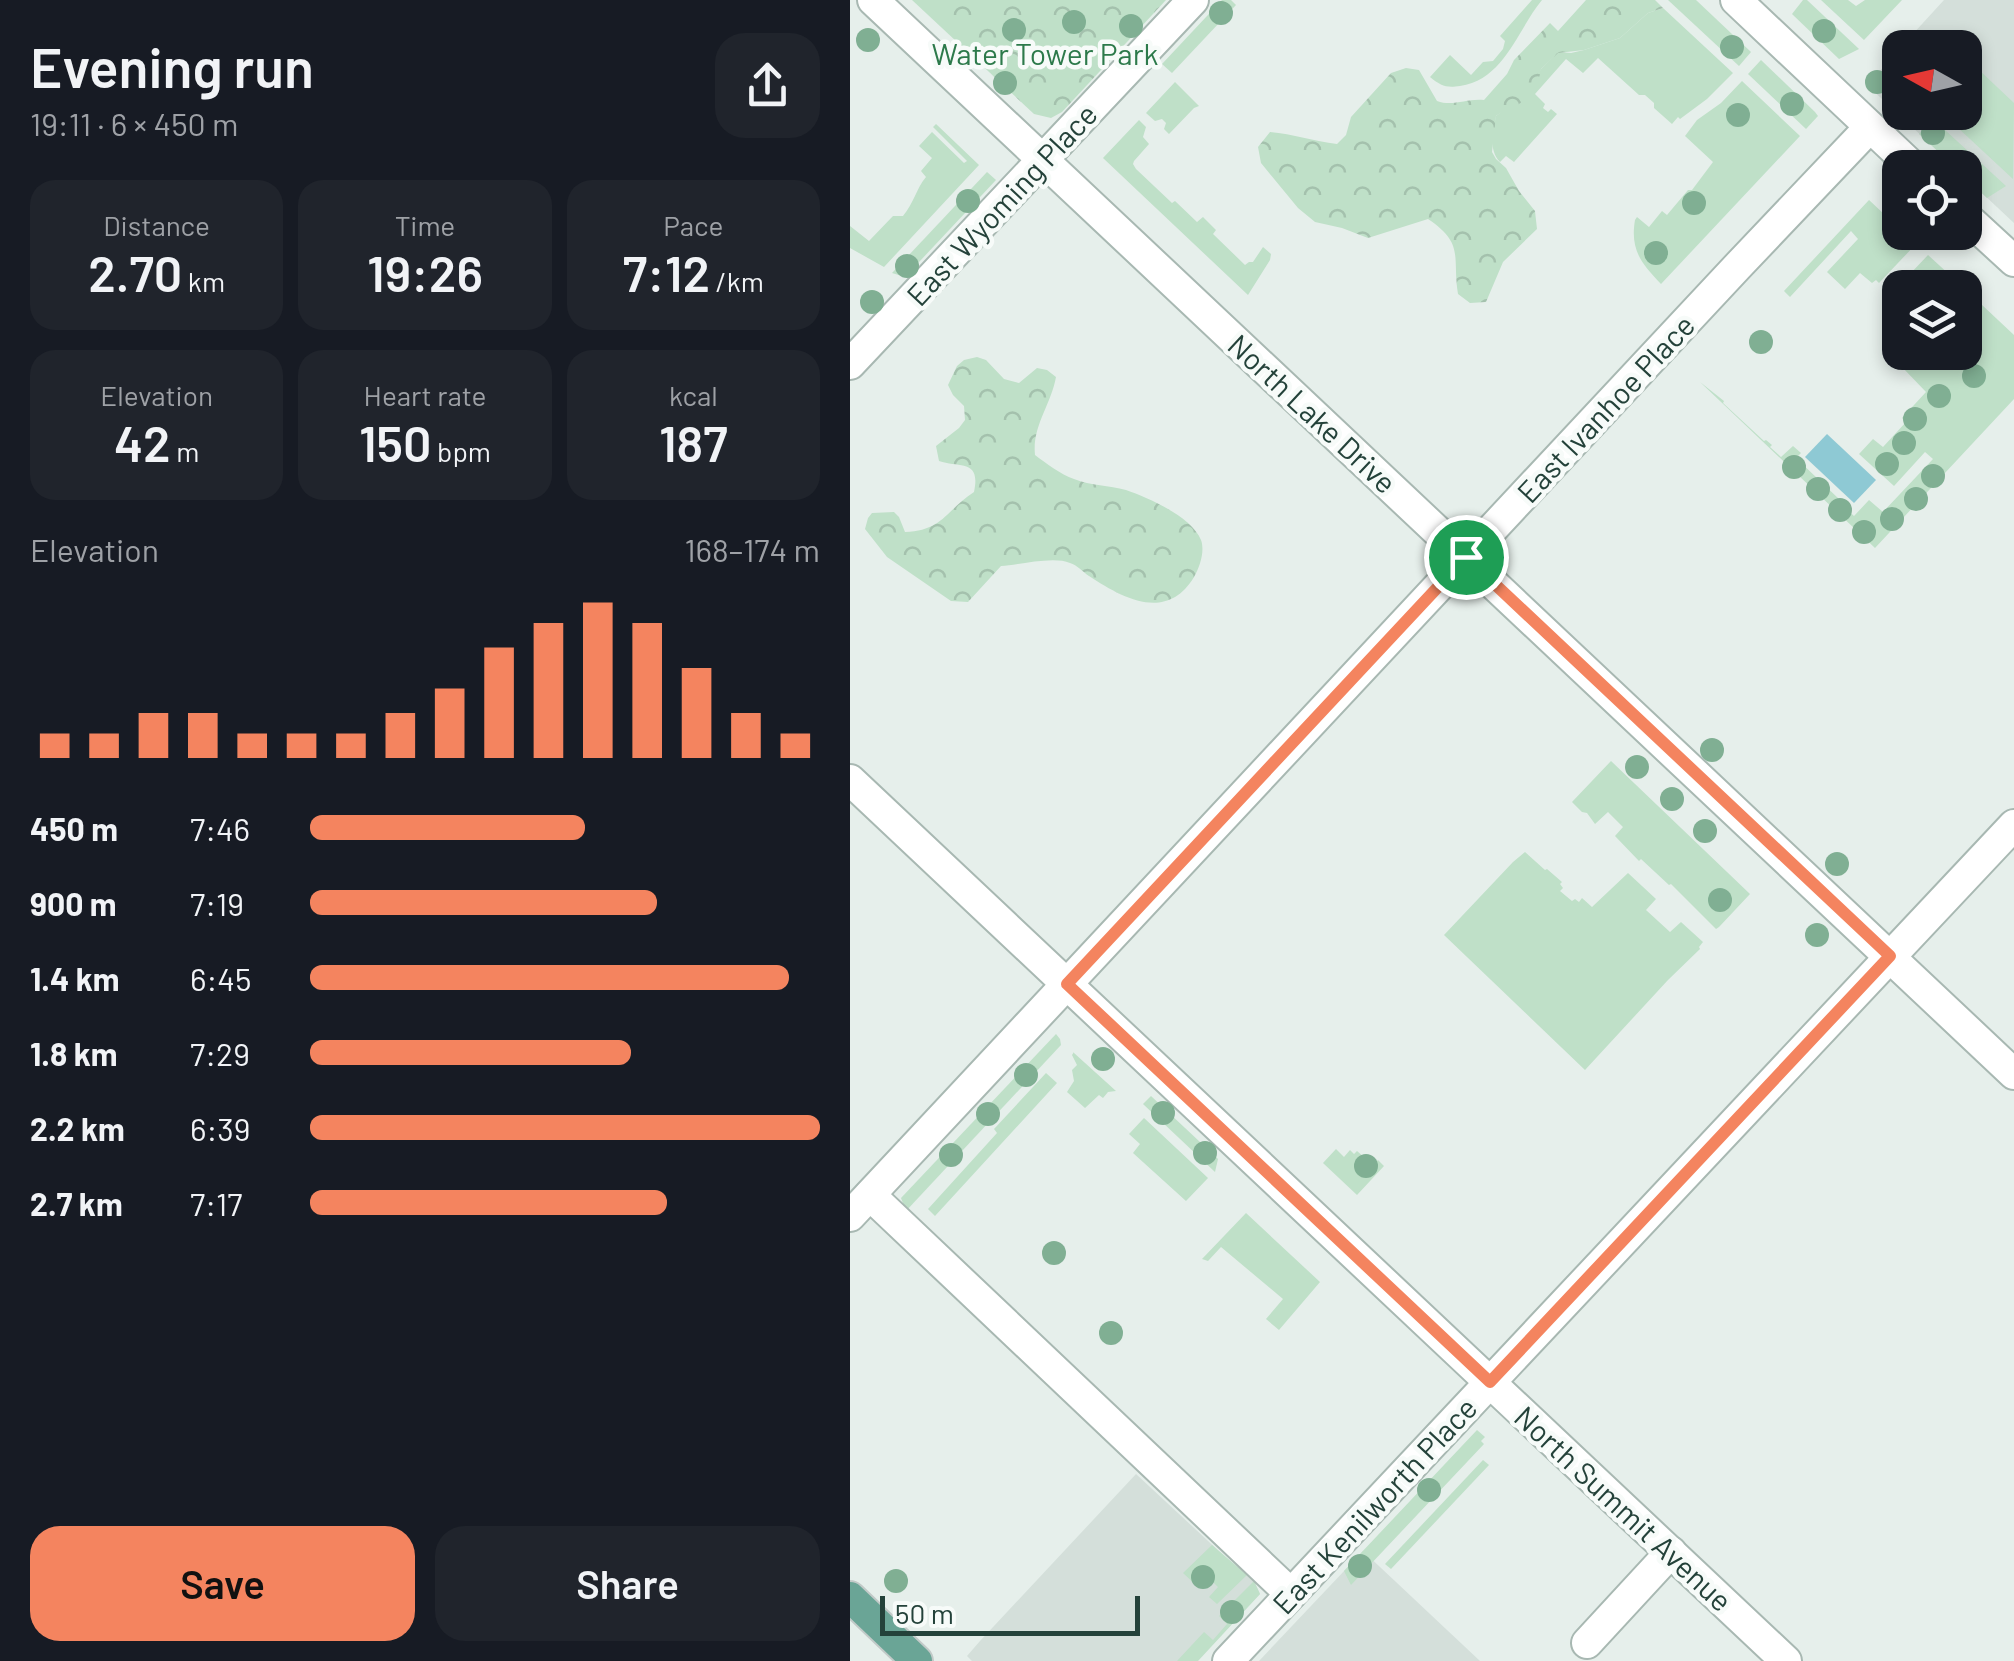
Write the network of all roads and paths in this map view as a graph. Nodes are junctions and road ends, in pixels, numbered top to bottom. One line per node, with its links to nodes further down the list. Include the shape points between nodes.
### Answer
1 (873, 0): 6 (street, North Lake Drive)
2 (1194, 0): 6 (street, East Wyoming Place)
3 (1736, 0): 4 (street)
4 (1870, 127): 5 (street); 10 (street, East Ivanhoe Place)
5 (1895, 150)
6 (1043, 160): 9 (street, East Wyoming Place); 10 (street, North Lake Drive)
7 (1982, 232): 8 (street)
8 (2014, 262)
9 (850, 364)
10 (1466, 557): 13 (street, North Lake Drive); 14 (street, East Ivanhoe Place)
11 (850, 780): 14 (street, North Summit Avenue)
12 (2014, 824): 13 (street, East Kenilworth Place)
13 (1890, 956): 15 (street, North Lake Drive); 17 (street, East Kenilworth Place)
14 (1067, 984): 16 (street, East Ivanhoe Place); 17 (street, North Summit Avenue)
15 (2014, 1074)
16 (860, 1206): 19 (street)
17 (1490, 1382): 18 (street, North Summit Avenue); 19 (street, East Kenilworth Place)
18 (1670, 1552): 21 (street); 24 (street, North Summit Avenue)
19 (1291, 1594): 23 (street, East Kenilworth Place)
20 (850, 1598): 22 (main road)
21 (1587, 1644)
22 (917, 1661)
23 (1228, 1661)
24 (1786, 1661)

